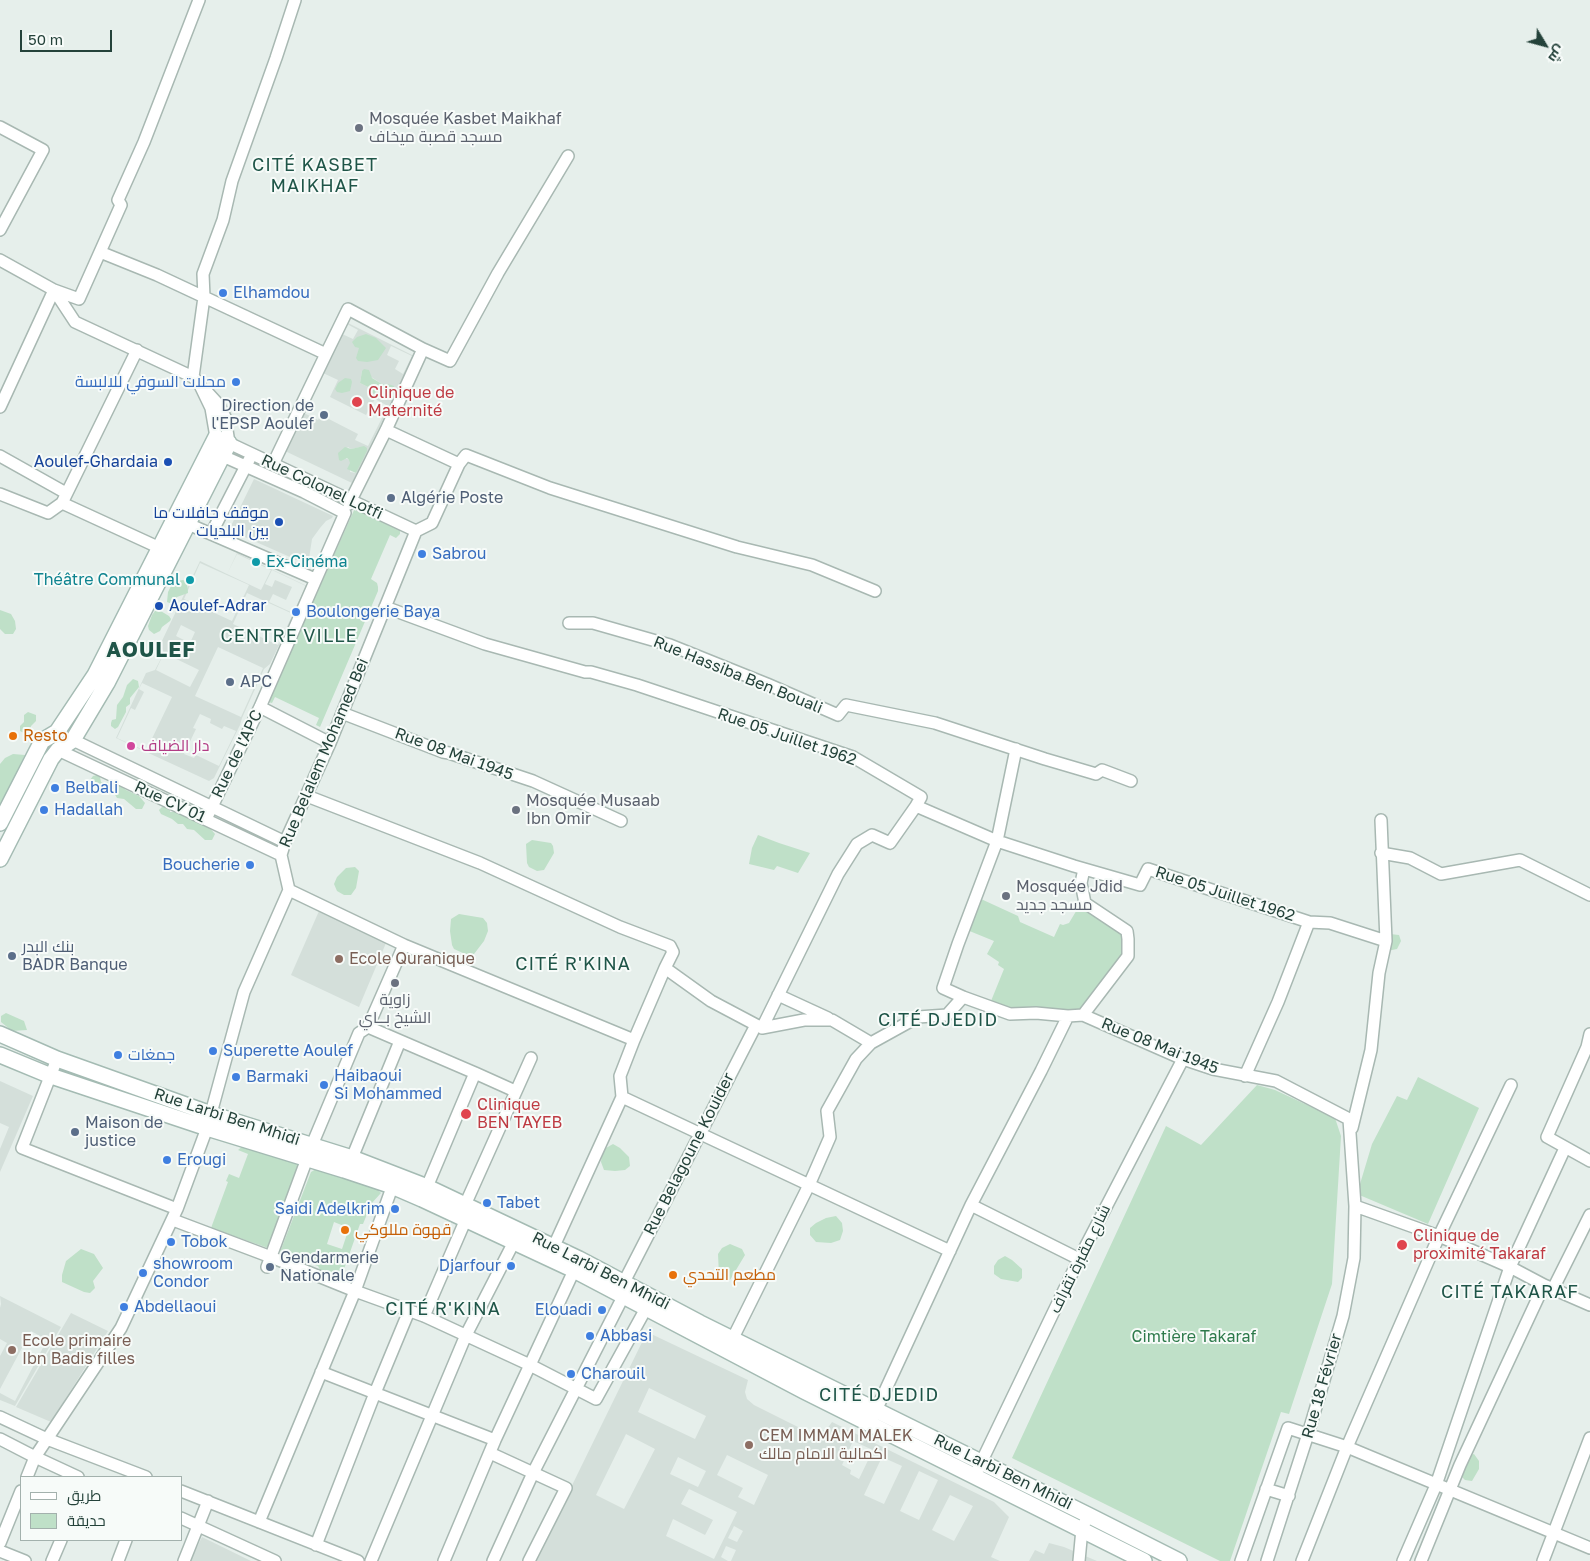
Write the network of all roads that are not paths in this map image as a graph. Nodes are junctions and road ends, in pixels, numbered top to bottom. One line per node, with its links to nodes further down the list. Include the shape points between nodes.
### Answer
1 (199, 0): 6 (street)
2 (295, 0): 9 (street, via 203,274)
3 (0, 127): 5 (street, via 43,150)
4 (568, 156): 10 (street, via 450,361)
5 (0, 230)
6 (100, 252): 8 (street, via 79,299); 9 (street)
7 (0, 260): 8 (street)
8 (54, 290): 11 (street, via 75,322); 14 (street)
9 (204, 297): 12 (street); 13 (street)
10 (423, 348): 12 (street, via 348,309); 15 (street)
11 (137, 350): 13 (street); 23 (street)
12 (326, 354): 19 (street)
13 (196, 380): 16 (street, via 225,417)
14 (0, 407)
15 (386, 430): 20 (street); 24 (street)
16 (219, 447): 17 (street, Rue Colonel Lotfi); 21 (street, Rue Colonel Lotfi); 26 (street)
17 (252, 454): 19 (street, Rue Colonel Lotfi); 21 (street)
18 (0, 456): 23 (street)
19 (273, 464): 24 (street, Rue Colonel Lotfi)
20 (459, 464): 27 (street, via 432,523); 31 (street, via 466,454 550,488 737,547 812,565)
21 (246, 466): 25 (street, Rue Colonel Lotfi); 28 (street)
22 (0, 494): 23 (street, via 48,513)
23 (64, 498): 29 (street)
24 (351, 499): 25 (street); 27 (street, Rue Colonel Lotfi)
25 (345, 513): 30 (street, Rue Colonel Lotfi)
26 (182, 521): 28 (street); 29 (street)
27 (416, 531): 32 (street, Rue Belalem Mohamed Bei)
28 (211, 534): 30 (street)
29 (166, 551): 36 (street, via 95,675); 37 (street, via 107,683)
30 (315, 579): 34 (street, Rue de l'APC)
31 (875, 591)
32 (385, 607): 35 (street, Rue Belalem Mohamed Bei); 44 (street, Rue 05 Juillet 1962, via 485,644 637,684 853,757 921,797)
33 (569, 623): 41 (street, Rue Hassiba Ben Bouali, via 593,623 670,646 838,715 846,705 935,723)
34 (260, 707): 39 (street); 45 (street, Rue de l'APC)
35 (342, 713): 39 (street, Rue Belalem Mohamed Bei); 47 (street, Rue 08 Mai 1945, via 533,782)
36 (57, 732): 37 (street); 38 (street)
37 (72, 740): 40 (street); 45 (street, Rue CV 01)
38 (42, 741): 40 (street); 49 (street)
39 (330, 743): 43 (street, Rue Belalem Mohamed Bei)
40 (58, 750): 46 (street, Rue CV 01); 54 (street)
41 (1016, 750): 42 (street, Rue Hassiba Ben Bouali, via 1096,774 1102,770); 50 (street)
42 (1131, 780)
43 (306, 796): 51 (street, Rue Belalem Mohamed Bei); 61 (street, via 480,863 620,927 670,946 673,952)
44 (916, 806): 50 (street, Rue 05 Juillet 1962); 62 (street, Rue Belagoune Kouider, via 890,843 872,835 857,844 838,874)
45 (212, 807): 46 (street, Rue de l'APC); 51 (street, Rue CV 01)
46 (206, 819): 53 (street, Rue CV 01)
47 (621, 820)
48 (1381, 820): 52 (street)
49 (0, 823)
50 (997, 841): 55 (street, Rue 05 Juillet 1962); 63 (street, Rue 08 Mai 1945, via 943,988)
51 (285, 842): 53 (street, Rue Belalem Mohamed Bei)
52 (1381, 853): 57 (street, via 1410,858 1441,874 1520,860); 59 (street)
53 (281, 855): 56 (street, Rue Belalem Mohamed Bei)
54 (0, 859)
55 (1084, 869): 58 (street, Rue 05 Juillet 1962, via 1140,885 1148,869); 64 (street, via 1081,883 1085,903 1127,931 1128,956)
56 (289, 890): 60 (street); 84 (street, via 244,992)
57 (1590, 895)
58 (1309, 922): 59 (street, Rue 05 Juillet 1962, via 1330,923); 80 (street)
59 (1386, 941): 85 (street, via 1379,973 1371,1050)
60 (404, 944): 67 (street); 71 (street)
61 (665, 968): 68 (street, via 710,1001); 71 (street)
62 (778, 995): 66 (street); 68 (street, Rue Belagoune Kouider)
63 (963, 996): 65 (street, Rue 08 Mai 1945, via 1010,1014 1036,1012); 73 (street, via 947,1016 918,1016)
64 (1084, 1015): 65 (street, Rue 08 Mai 1945); 77 (street, Rue 08 Mai 1945)
65 (1068, 1016): 94 (street)
66 (832, 1020): 68 (street, via 804,1020); 73 (street)
67 (368, 1027): 72 (street); 88 (street, via 359,1033)
68 (759, 1027): 86 (street, Rue Belagoune Kouider)
69 (0, 1034): 76 (street, Rue Larbi Ben Mhidi)
70 (1590, 1034): 87 (street, via 1547,1137)
71 (634, 1040): 83 (street, via 620,1076)
72 (400, 1041): 78 (street); 89 (street)
73 (871, 1043): 92 (street, via 856,1059 827,1111 830,1137)
74 (0, 1055): 79 (street, Rue Larbi Ben Mhidi)
75 (531, 1058): 82 (street)
76 (57, 1059): 79 (street); 84 (street, Rue Larbi Ben Mhidi)
77 (1183, 1059): 80 (street, Rue 08 Mai 1945); 104 (street, شارع مقبرة تقراف)
78 (475, 1073): 82 (street); 93 (street)
79 (51, 1076): 84 (street, Rue Larbi Ben Mhidi); 96 (street, via 22,1148)
80 (1245, 1076): 85 (street, Rue 08 Mai 1945, via 1276,1082 1349,1119)
81 (1511, 1085): 101 (street)
82 (515, 1091): 97 (street)
83 (622, 1097): 86 (street); 102 (street)
84 (209, 1121): 88 (street, Rue Larbi Ben Mhidi); 96 (street)
85 (1351, 1132): 95 (street)
86 (699, 1134): 92 (street); 109 (street, Rue Belagoune Kouider)
87 (1565, 1148): 90 (street); 107 (street)
88 (311, 1152): 89 (street, Rue Larbi Ben Mhidi); 91 (street, Rue Larbi Ben Mhidi); 105 (street)
89 (352, 1158): 91 (street, Rue Larbi Ben Mhidi)
90 (1590, 1161)
91 (394, 1180): 93 (street, Rue Larbi Ben Mhidi); 110 (street)
92 (809, 1185): 103 (street); 116 (street)
93 (425, 1193): 97 (street, Rue Larbi Ben Mhidi)
94 (971, 1205): 103 (street); 104 (street)
95 (1355, 1206): 101 (street); 127 (street, Rue 18 Février, via 1354,1258 1343,1316)
96 (178, 1209): 99 (street)
97 (466, 1212): 100 (street, Rue Larbi Ben Mhidi); 114 (street)
98 (1590, 1215): 108 (street)
99 (173, 1220): 105 (street); 130 (street, via 121,1328)
100 (518, 1236): 102 (street, Rue Larbi Ben Mhidi); 106 (street, Rue Larbi Ben Mhidi); 115 (street)
101 (1439, 1236): 107 (street); 132 (street)
102 (554, 1246): 106 (street, Rue Larbi Ben Mhidi)
103 (950, 1251): 122 (street)
104 (1079, 1259): 136 (street, شارع مقبرة تقراف)
105 (269, 1262): 110 (street)
106 (576, 1264): 109 (street, Rue Larbi Ben Mhidi); 117 (street)
107 (1510, 1266): 108 (street); 141 (street)
108 (1549, 1287): 112 (street); 144 (street, via 1464,1456)
109 (625, 1288): 111 (street, Rue Larbi Ben Mhidi); 120 (street, Rue Belagoune Kouider)
110 (355, 1292): 113 (street); 118 (street)
111 (648, 1303): 116 (street, Rue Larbi Ben Mhidi); 120 (street, via 596,1399)
112 (1590, 1305)
113 (410, 1311): 114 (street); 121 (street)
114 (424, 1316): 115 (street)
115 (466, 1335): 117 (street); 124 (street)
116 (729, 1344): 119 (street, Rue Larbi Ben Mhidi)
117 (530, 1365): 120 (street); 131 (street)
118 (321, 1372): 121 (street); 150 (street)
119 (807, 1384): 122 (street, Rue Larbi Ben Mhidi); 125 (street, Rue Larbi Ben Mhidi)
120 (575, 1389): 137 (street, Rue Belagoune Kouider)
121 (375, 1392): 124 (street); 157 (street)
122 (877, 1410): 125 (street); 136 (street, Rue Larbi Ben Mhidi)
123 (0, 1416): 126 (street)
124 (432, 1416): 131 (street); 166 (street)
125 (870, 1424): 136 (street, Rue Larbi Ben Mhidi)
126 (30, 1430): 130 (street); 133 (street)
127 (1308, 1434): 132 (street); 142 (street, via 1288,1428); 146 (street, Rue 18 Février)
128 (1590, 1438): 153 (street)
129 (0, 1439): 133 (street)
130 (47, 1439): 135 (street); 140 (street)
131 (496, 1440): 134 (street)
132 (1347, 1447): 141 (street); 175 (street)
133 (18, 1448): 135 (street)
134 (490, 1453): 137 (street); 167 (street)
135 (35, 1457): 138 (street); 139 (street)
136 (978, 1468): 148 (street, Rue Larbi Ben Mhidi); 152 (street, Rue Larbi Ben Mhidi)
137 (533, 1473): 168 (street, Rue Belagoune Kouider); 169 (street, via 566,1488)
138 (27, 1476)
139 (76, 1476)
140 (143, 1476)
141 (1436, 1485): 144 (street); 176 (street)
142 (1266, 1488): 146 (street); 173 (street)
143 (182, 1491): 147 (street)
144 (1450, 1491): 153 (street); 177 (street)
145 (20, 1493): 156 (street)
146 (1289, 1496): 174 (street, Rue 18 Février)
147 (208, 1501): 150 (street); 151 (street)
148 (1088, 1515): 152 (street); 172 (street, Rue Larbi Ben Mhidi)
149 (182, 1518): 151 (street)
150 (259, 1522): 157 (street)
151 (198, 1524): 163 (street); 164 (street)
152 (1082, 1529): 170 (street); 171 (street, Rue Larbi Ben Mhidi)
153 (1553, 1532): 158 (street); 178 (street)
154 (61, 1541): 161 (street)
155 (126, 1541): 162 (street)
156 (0, 1543)
157 (316, 1545): 165 (street)
158 (1590, 1548)
159 (0, 1551): 160 (street)
160 (25, 1561)
161 (52, 1561)
162 (118, 1561)
163 (184, 1561)
164 (274, 1561)
165 (358, 1561)
166 (371, 1561)
167 (444, 1561)
168 (493, 1561)
169 (529, 1561)
170 (1079, 1561)
171 (1144, 1561)
172 (1179, 1561)
173 (1241, 1561)
174 (1267, 1561)
175 (1302, 1561)
176 (1403, 1561)
177 (1421, 1561)
178 (1543, 1561)

